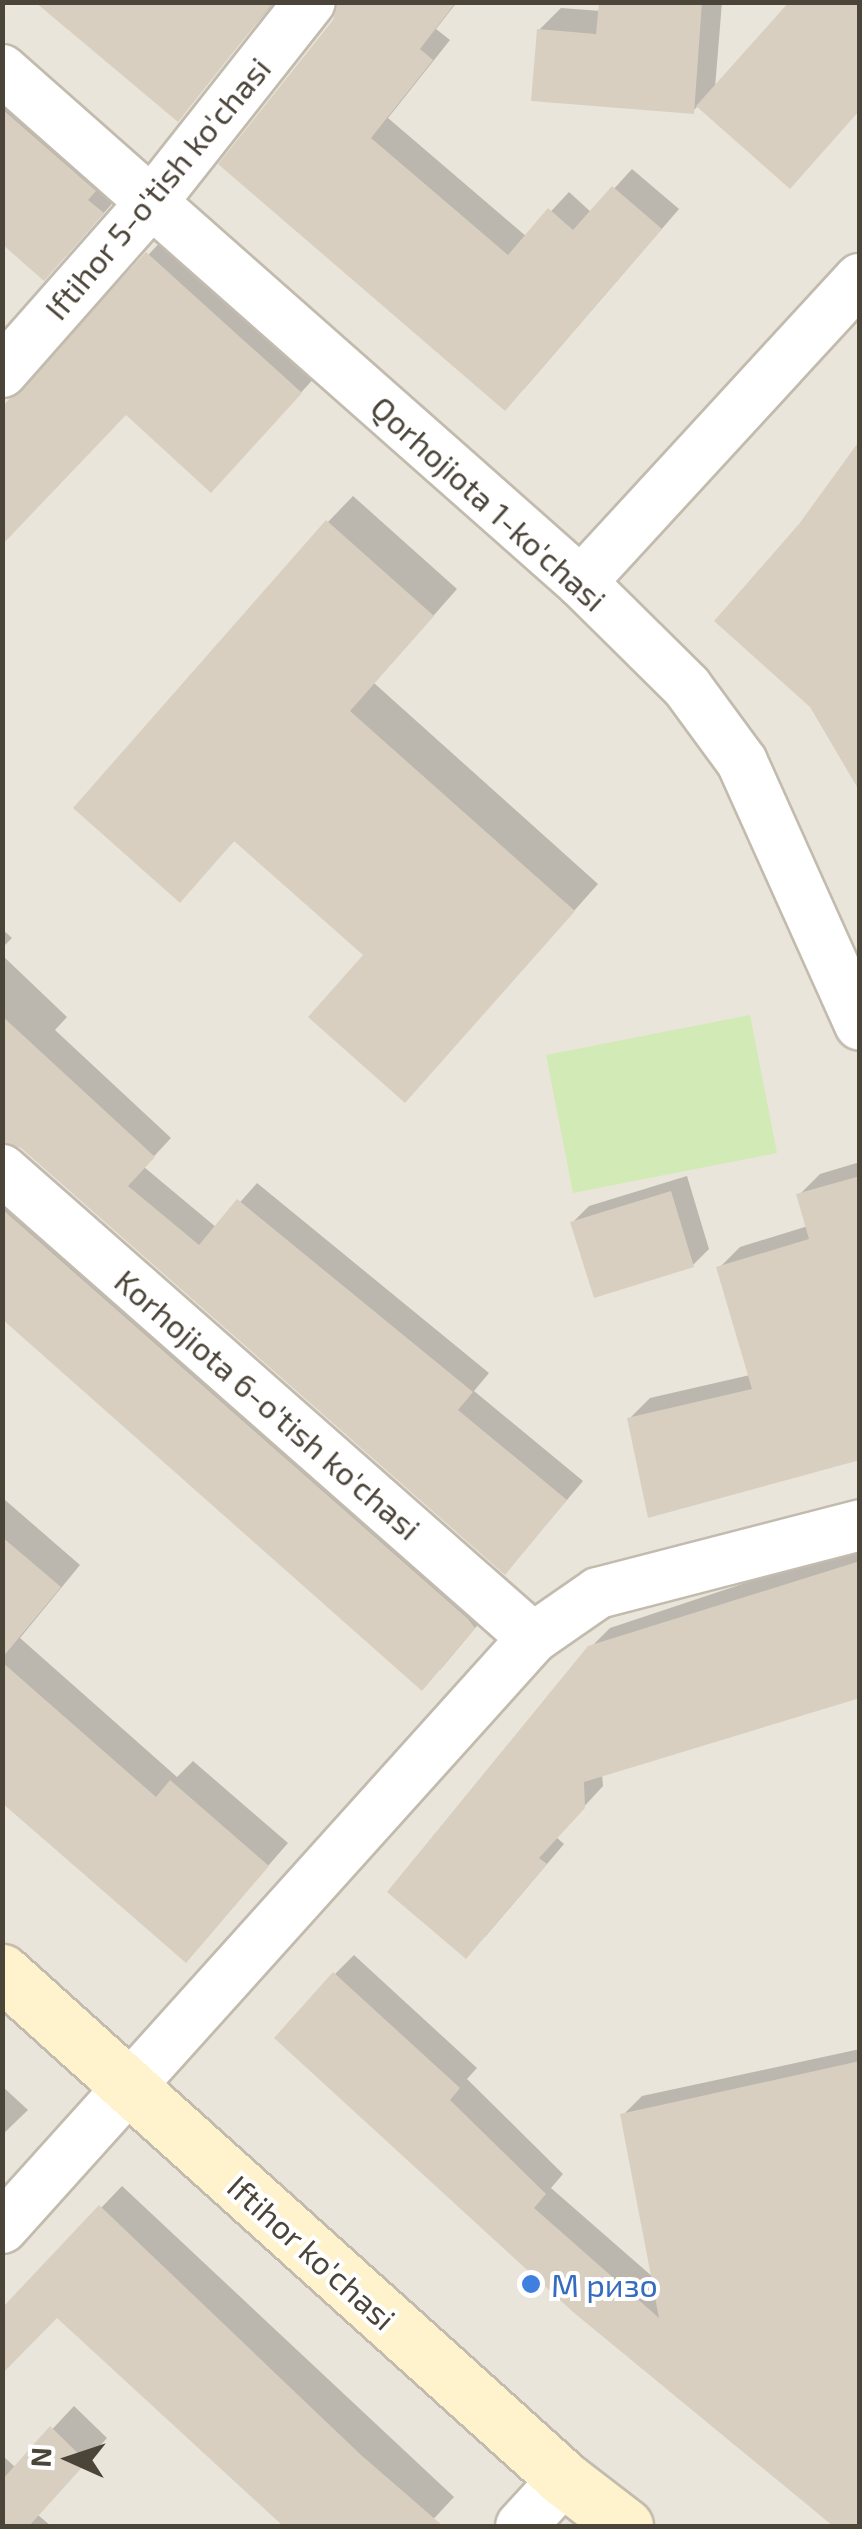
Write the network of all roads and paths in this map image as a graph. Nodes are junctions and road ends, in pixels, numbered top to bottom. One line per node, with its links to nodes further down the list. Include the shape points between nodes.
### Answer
1 (310, 2): 3 (street, Iftihor 5-o'tish ko'chasi)
2 (2, 70): 3 (street, Qorhojiota 1-ko'chasi)
3 (151, 204): 5 (street, Iftihor 5-o'tish ko'chasi); 6 (street, Qorhojiota 1-ko'chasi)
4 (856, 290): 6 (street)
5 (2, 372)
6 (581, 582): 7 (street, Qorhojiota 1-ko'chasi, via 687,687 742,762)
7 (860, 1025)
8 (2, 1170): 10 (street, Korhojiota 6-o'tish ko'chasi)
9 (860, 1525): 10 (street, via 598,1594)
10 (533, 1638): 12 (street)
11 (2, 1972): 12 (main road, Iftihor ko'chasi)
12 (130, 2089): 13 (street); 14 (main road, Iftihor ko'chasi)
13 (2, 2228)
14 (564, 2479): 15 (street); 16 (main road, Iftihor ko'chasi)
15 (520, 2526)
16 (625, 2526)

